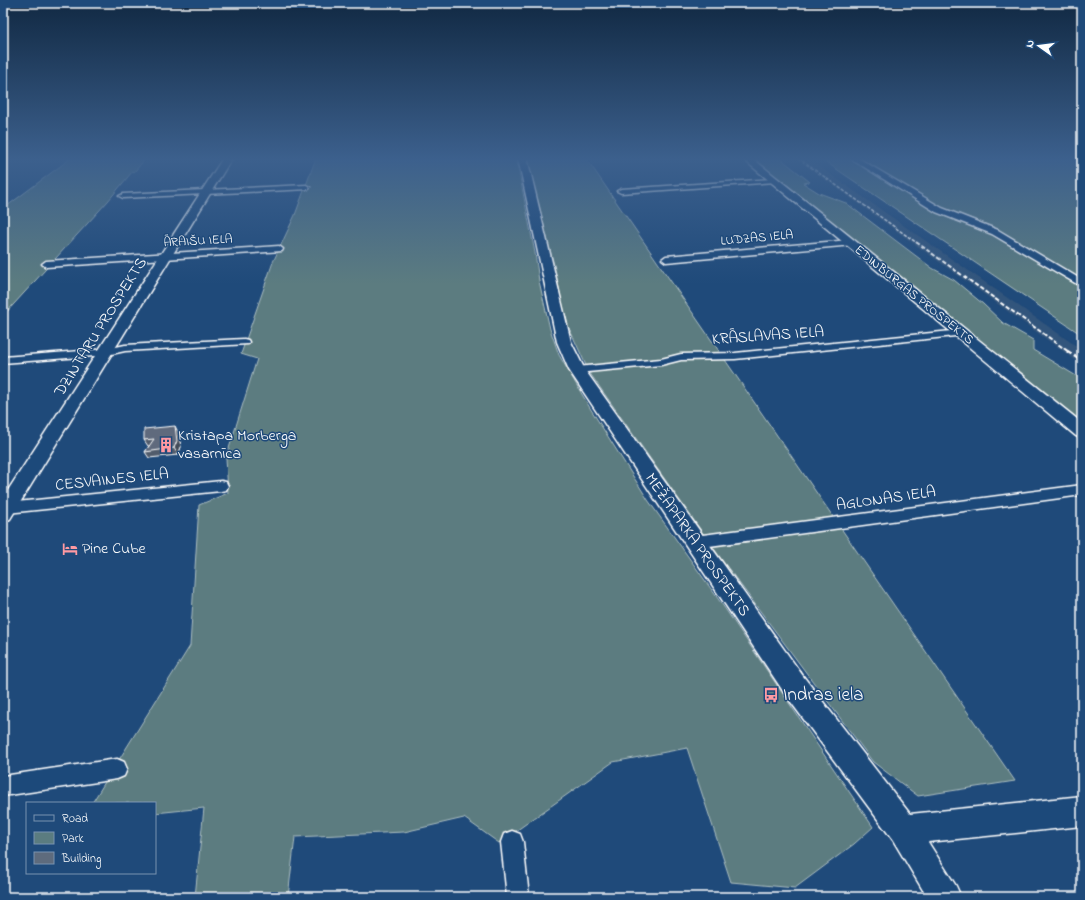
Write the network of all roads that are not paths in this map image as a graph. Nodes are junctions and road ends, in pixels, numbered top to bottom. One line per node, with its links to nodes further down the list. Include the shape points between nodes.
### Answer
1 (203, 200): 7 (street, DZINTARU PROSPEKTS)
2 (532, 200): 15 (street, MEŽAPARKA PROSPEKTS, via 564,342)
3 (797, 200): 5 (street, EDINBURGAS PROSPEKTS)
4 (922, 200): 10 (street, via 939,210 995,232)
5 (850, 243): 8 (street, LUDZAS IELA); 11 (street, EDINBURGAS PROSPEKTS)
6 (279, 249): 7 (street, ĀRAIŠU IELA)
7 (167, 256): 9 (street, ĀRAIŠU IELA); 13 (street, DZINTARU PROSPEKTS)
8 (666, 259)
9 (46, 264)
10 (1082, 284)
11 (961, 333): 15 (street, KRĀSLAVAS IELA, via 735,356 681,357 661,362); 16 (street, EDINBURGAS PROSPEKTS)
12 (244, 342): 13 (street, via 124,348)
13 (107, 352): 14 (street); 19 (street, DZINTARU PROSPEKTS)
14 (3, 360)
15 (577, 370): 20 (street, MEŽAPARKA PROSPEKTS)
16 (1082, 432)
17 (221, 486): 19 (street, CESVAINES IELA)
18 (1082, 490): 20 (street, AGLONAS IELA)
19 (5, 511)
20 (695, 542): 24 (street, MEŽAPARKA PROSPEKTS, via 794,685)
21 (117, 769): 22 (street)
22 (3, 786)
23 (1082, 811): 24 (street)
24 (903, 830): 27 (street, MEŽAPARKA PROSPEKTS)
25 (512, 842): 26 (street)
26 (518, 897)
27 (945, 897)

